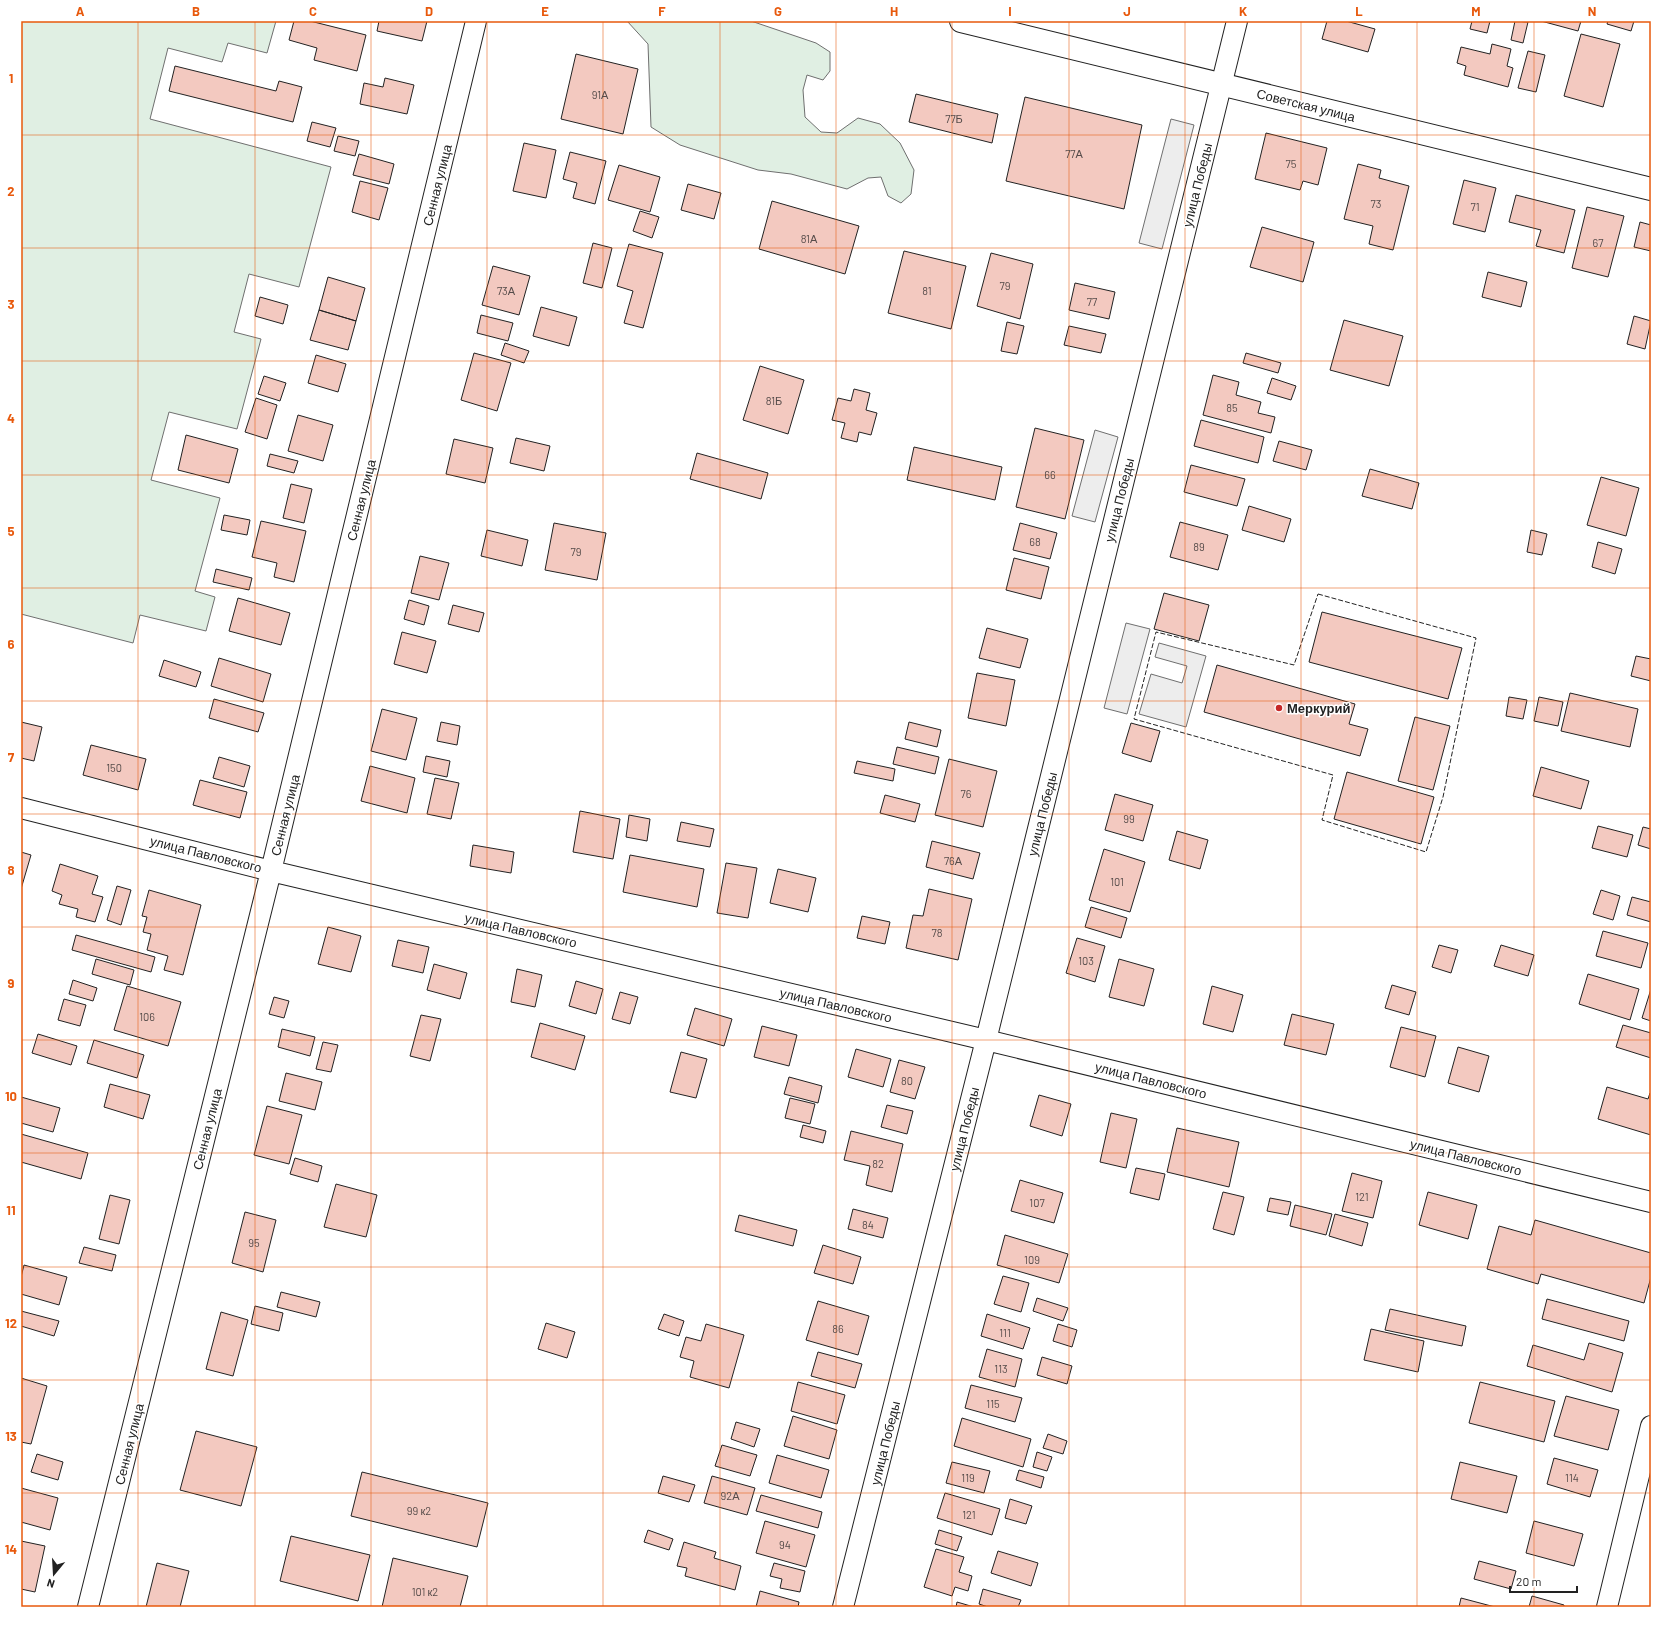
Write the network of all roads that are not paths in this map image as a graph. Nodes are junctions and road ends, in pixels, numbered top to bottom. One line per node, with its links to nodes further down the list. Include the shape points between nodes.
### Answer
1 (476, 21): 7 (street, Сенная улица)
2 (961, 21): 4 (street, Советская улица)
3 (1238, 21): 4 (street, улица Победы)
4 (1221, 84): 5 (street, Советская улица); 8 (street, улица Победы)
5 (1651, 189)
6 (21, 808): 7 (street, улица Павловского)
7 (271, 871): 8 (street, улица Павловского); 11 (street, Сенная улица)
8 (986, 1040): 9 (street, улица Павловского); 12 (street, улица Победы)
9 (1651, 1202)
10 (1651, 1426): 13 (street)
11 (88, 1607)
12 (843, 1607)
13 (1607, 1607)

